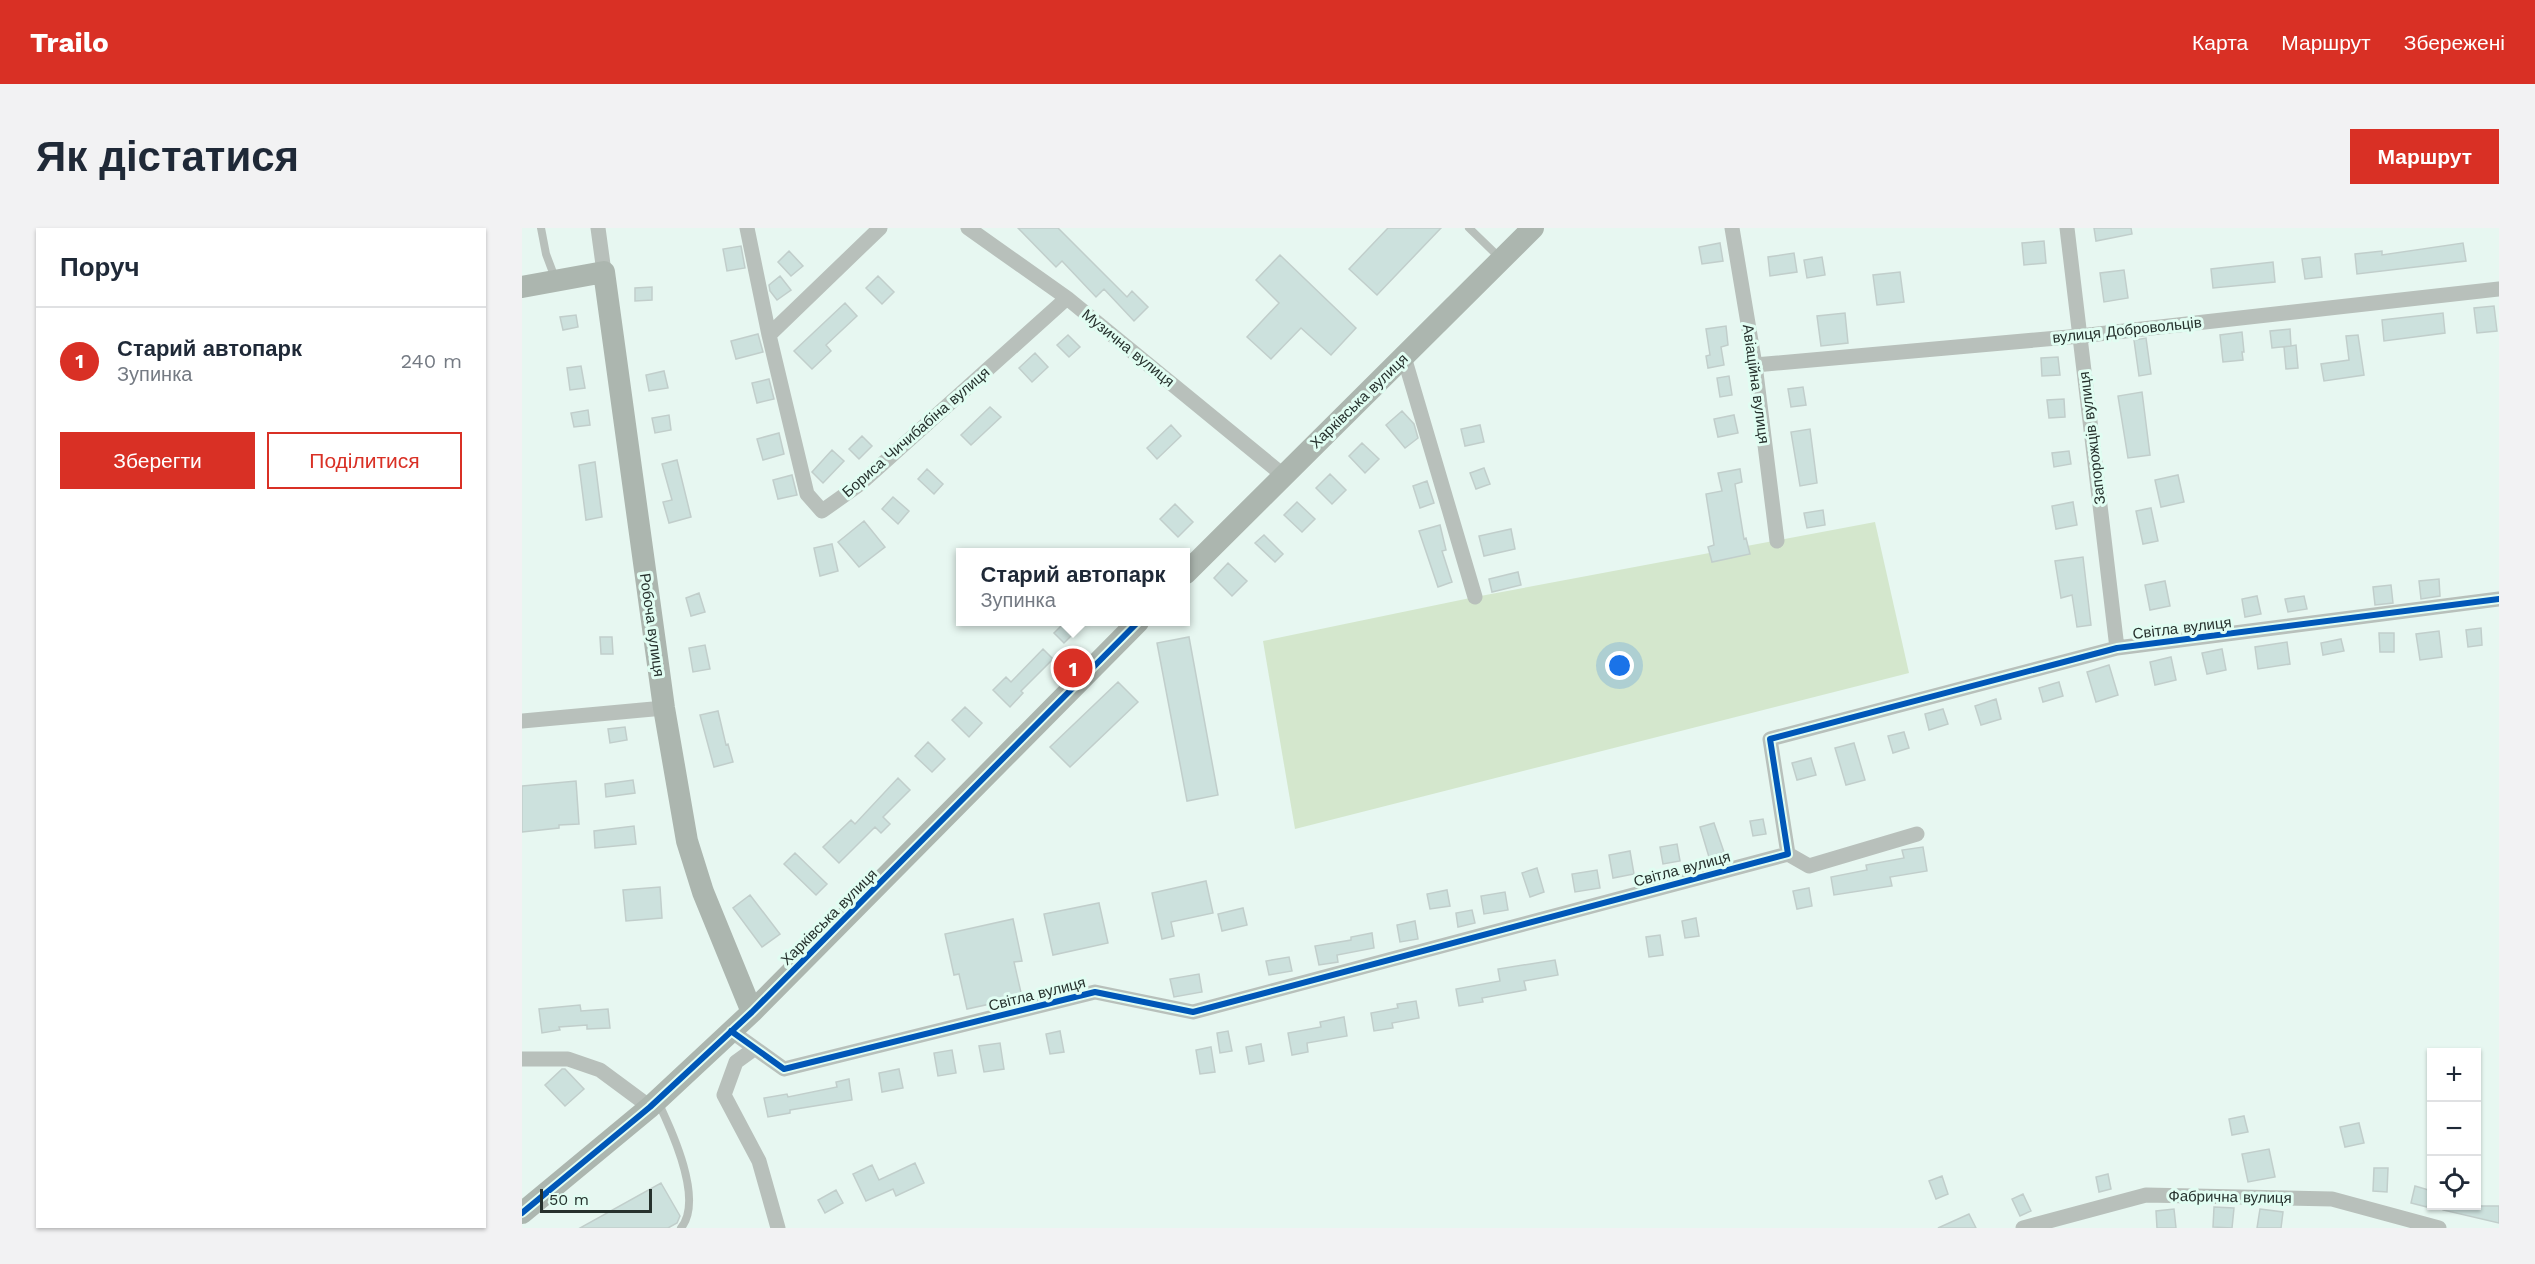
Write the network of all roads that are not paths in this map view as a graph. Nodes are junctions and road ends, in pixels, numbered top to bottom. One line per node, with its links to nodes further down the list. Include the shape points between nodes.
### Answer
1 (541, 228): 12 (lane)
2 (598, 228): 11 (street, Робоча вулиця)
3 (747, 228): 16 (street, Бориса Чичибабіна вулиця)
4 (880, 228): 16 (street)
5 (968, 228): 15 (street, Музична вулиця)
6 (1469, 228): 10 (lane)
7 (1533, 228): 10 (street, Харківська вулиця)
8 (1732, 228): 19 (street, Авіаційна вулиця)
9 (2067, 228): 17 (street, Запорожців вулиця)
10 (1502, 260): 18 (street, Харківська вулиця)
11 (604, 272): 12 (street); 27 (street, Робоча вулиця)
12 (556, 281): 13 (street)
13 (522, 287)
14 (2499, 289): 17 (street, вулиця Добровольців)
15 (1067, 298): 16 (street, Бориса Чичибабіна вулиця, via 860,484 822,511 807,494); 20 (street, Музична вулиця)
16 (769, 335)
17 (2080, 336): 19 (street, вулиця Добровольців); 26 (street, Запорожців вулиця)
18 (1404, 357): 20 (street, Харківська вулиця); 23 (street)
19 (1755, 365): 21 (street, Авіаційна вулиця)
20 (1283, 475): 22 (street, Харківська вулиця)
21 (1777, 541)
22 (1190, 568)
23 (1475, 597)
24 (2499, 599): 26 (street, Світла вулиця)
25 (1133, 626): 31 (street, Харківська вулиця)
26 (2117, 648): 30 (street, Світла вулиця, via 1770,739)
27 (664, 708): 28 (street); 31 (street, Робоча вулиця, via 687,841 703,892)
28 (522, 722)
29 (1917, 834): 30 (street, via 1809,866)
30 (1788, 854): 33 (street, Світла вулиця, via 1193,1012 1095,992 784,1070)
31 (752, 1012): 32 (street, Харківська вулиця)
32 (731, 1031): 33 (street); 35 (street, Харківська вулиця)
33 (754, 1048): 38 (street, via 736,1062 724,1095 759,1161)
34 (522, 1059): 35 (street, via 568,1059 600,1070)
35 (654, 1103): 36 (street, Харківська вулиця); 37 (lane, via 676,1140 691,1203)
36 (522, 1213)
37 (681, 1228)
38 (778, 1228)
39 (2023, 1228): 40 (street, Фабрична вулиця, via 2146,1195 2332,1199)
40 (2439, 1228)

